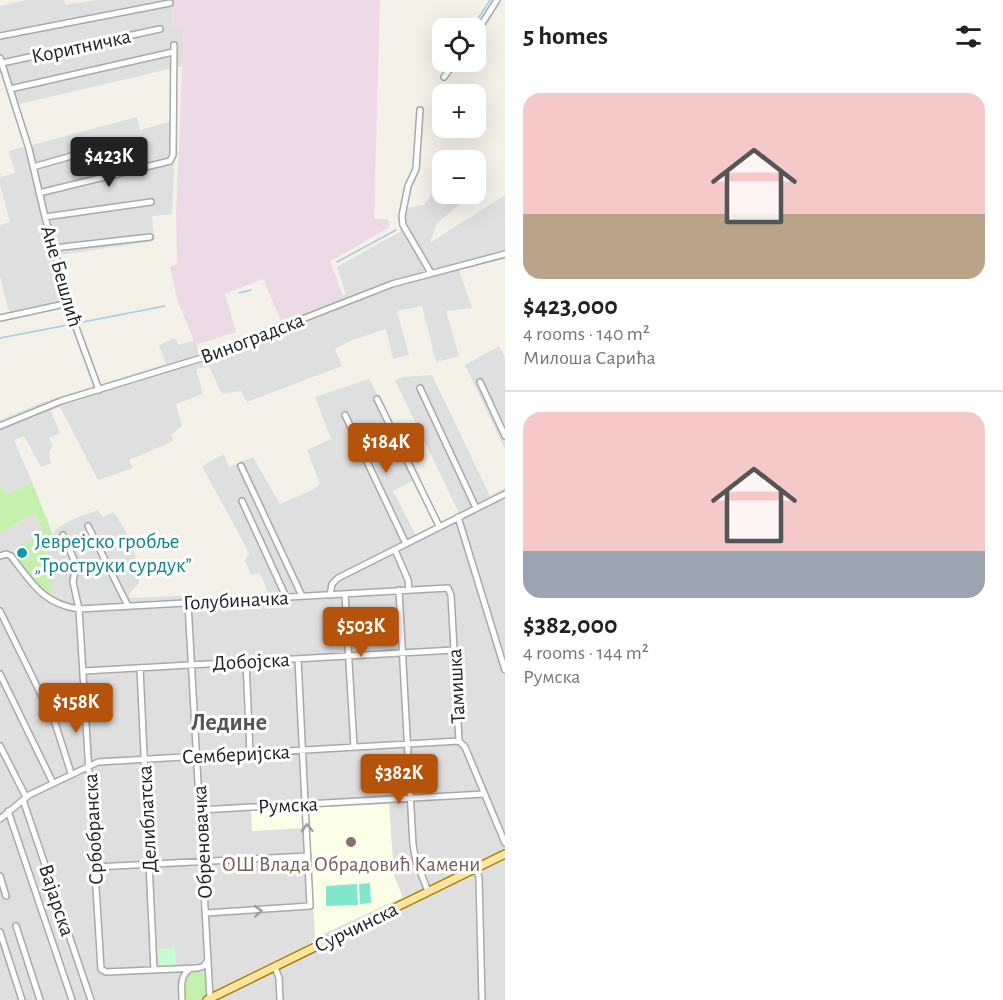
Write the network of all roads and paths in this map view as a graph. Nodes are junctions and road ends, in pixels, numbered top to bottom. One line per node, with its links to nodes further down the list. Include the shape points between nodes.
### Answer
1 (497, 0): 3 (street)
2 (170, 3): 5 (street)
3 (486, 18)
4 (160, 29): 6 (street, Коритничка)
5 (0, 36)
6 (1, 61): 9 (street, Ане Бешлић)
7 (448, 72): 8 (street)
8 (444, 77)
9 (10, 89): 12 (street, Ане Бешлић); 13 (street, via 174,48 170,161)
10 (420, 110): 19 (street, via 416,169 402,216 403,225)
11 (117, 143): 12 (street)
12 (33, 167): 13 (street, Ане Бешлић)
13 (39, 193): 15 (street, Ане Бешлић)
14 (151, 202): 15 (street)
15 (45, 217): 17 (street, Ане Бешлић)
16 (150, 237): 17 (street)
17 (54, 248): 20 (street, Ане Бешлић)
18 (505, 254): 19 (street, Виноградска)
19 (431, 273): 24 (street, Виноградска, via 369,292 205,357)
20 (69, 303): 21 (street); 24 (street, Ане Бешлић)
21 (0, 318)
22 (480, 382): 28 (street)
23 (420, 388): 32 (street)
24 (99, 390): 27 (street, Виноградска)
25 (377, 399): 35 (street)
26 (345, 415): 37 (street)
27 (0, 426)
28 (505, 436)
29 (241, 466): 45 (street)
30 (505, 494): 32 (street)
31 (242, 501): 46 (street)
32 (476, 508): 33 (street)
33 (458, 516): 35 (street); 58 (street)
34 (88, 526): 48 (street)
35 (439, 526): 37 (street)
36 (63, 535): 49 (street, Србобранска, via 76,564 73,582)
37 (406, 544): 38 (street)
38 (394, 550): 40 (street); 44 (street, via 336,579)
39 (0, 556): 49 (street, via 9,554 40,593 66,607)
40 (409, 590): 41 (street, Голубиначка); 42 (street, Голубиначка)
41 (451, 590): 51 (street, Тамишка)
42 (399, 591): 43 (street, Голубиначка); 52 (street)
43 (345, 594): 44 (street, Голубиначка); 53 (street)
44 (330, 595): 45 (street, Голубиначка)
45 (302, 596): 46 (street, Голубиначка)
46 (286, 597): 47 (street, Голубиначка)
47 (188, 603): 48 (street, Голубиначка); 56 (street, Обреновачка)
48 (128, 606): 49 (street, Голубиначка)
49 (79, 609): 59 (street, Србобранска)
50 (0, 611): 70 (street, via 54,723)
51 (454, 650): 52 (street, Добојска); 61 (street, Тамишка)
52 (402, 653): 53 (street, Добојска); 62 (street)
53 (349, 656): 54 (street, Добојска); 64 (street)
54 (298, 659): 55 (street, Добојска); 65 (street)
55 (246, 661): 56 (street, Добојска); 66 (street)
56 (192, 665): 57 (street, Добојска); 67 (street, Обреновачка)
57 (140, 668): 59 (street, Добојска); 68 (street, Делиблатска)
58 (505, 670)
59 (84, 671): 69 (street, Србобранска)
60 (0, 674): 71 (street)
61 (459, 741): 62 (street, Семберијска); 72 (street, Тамишка)
62 (408, 744): 64 (street, Семберијска); 74 (street)
63 (0, 746): 73 (street, Вајарска)
64 (354, 747): 65 (street, Семберијска)
65 (303, 750): 66 (street, Семберијска); 75 (street)
66 (250, 753): 67 (street, Семберијска)
67 (197, 756): 68 (street, Семберијска); 76 (street, Обреновачка)
68 (144, 759): 69 (street, Семберијска); 83 (street, Делиблатска)
69 (89, 764): 70 (street, Семберијска); 84 (street, Србобранска)
70 (71, 773): 71 (street, Семберијска)
71 (53, 783): 73 (street, Семберијска)
72 (484, 794): 74 (street, Румска); 79 (street, Тамишка)
73 (25, 798): 77 (street, Семберијска); 103 (street, Вајарска)
74 (410, 798): 75 (street, Румска); 87 (street, via 415,855)
75 (305, 804): 76 (street, Румска); 81 (street, one-way to 75)
76 (200, 810): 82 (street, Обреновачка)
77 (8, 812): 78 (street, Семберијска); 102 (street)
78 (0, 819)
79 (505, 843)
80 (505, 854): 85 (main road, Сурчинска)
81 (308, 856): 82 (street); 89 (street, one-way to 81, via 310,907)
82 (203, 861): 83 (street); 89 (street, Обреновачка)
83 (149, 865): 84 (street); 96 (street, Делиблатска)
84 (95, 867): 96 (street, Србобранска, via 100,967 106,972)
85 (475, 868): 87 (main road, Сурчинска); 106 (street, via 479,877)
86 (0, 876): 88 (street)
87 (428, 891): 93 (main road, Сурчинска)
88 (6, 896)
89 (206, 914): 92 (street, Обреновачка)
90 (16, 926): 101 (street)
91 (0, 932): 100 (street)
92 (208, 960): 94 (street, via 204,966); 97 (street, Обреновачка)
93 (275, 967): 99 (main road, Сурчинска); 105 (street)
94 (195, 968): 95 (street); 97 (street); 98 (street, via 184,974)
95 (170, 969): 96 (street); 98 (street)
96 (154, 970)
97 (209, 974): 99 (street, Обреновачка)
98 (182, 981): 104 (street)
99 (209, 999)
100 (22, 1000)
101 (40, 1000)
102 (72, 1000)
103 (91, 1000)
104 (182, 1000)
105 (280, 1000)
106 (483, 1000)

